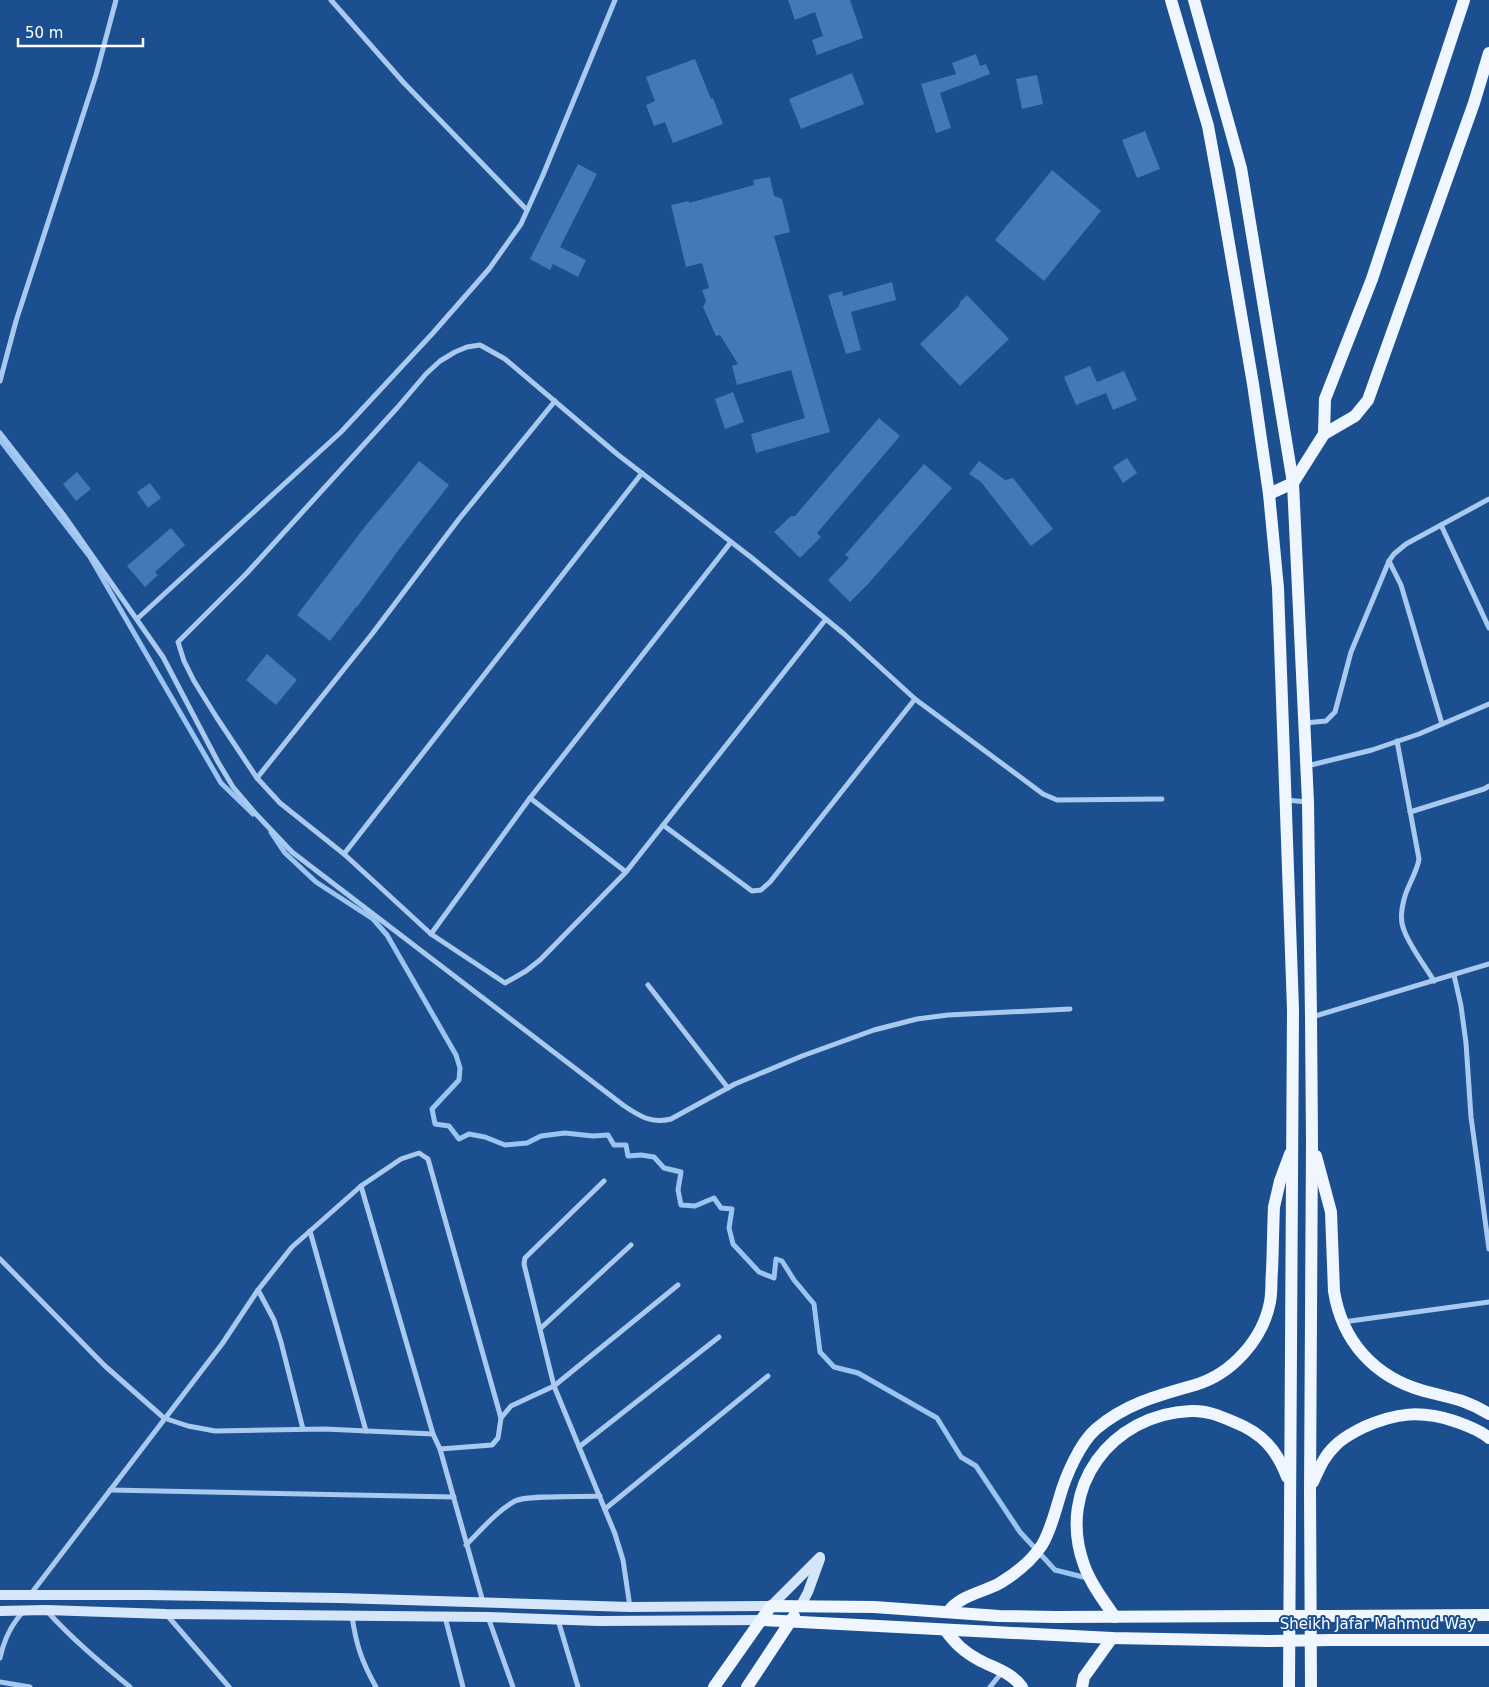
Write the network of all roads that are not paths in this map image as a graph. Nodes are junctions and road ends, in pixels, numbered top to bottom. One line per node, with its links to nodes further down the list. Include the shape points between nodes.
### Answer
1 (116, 0): 9 (street, via 96,75 16,321)
2 (331, 0): 8 (street, via 404,83)
3 (614, 0): 8 (street)
4 (1171, 0): 15 (main road, via 1208,126)
5 (1194, 0): 14 (main road, via 1241,168)
6 (1464, 0): 12 (main road, via 1372,279 1325,399)
7 (1489, 53): 12 (main road, via 1368,400 1355,416)
8 (527, 210): 20 (street, via 521,224 488,270 341,432)
9 (0, 381)
10 (555, 401): 13 (street); 29 (street); 29 (street, via 505,358 480,345 467,347 440,361 246,574 178,642 194,681)
11 (0, 433): 20 (street, via 63,514)
12 (1324, 434): 14 (main road)
13 (642, 473): 18 (street); 37 (street)
14 (1293, 483): 15 (main road); 25 (main road)
15 (1269, 494): 33 (main road, via 1280,616)
16 (1489, 499): 17 (street)
17 (1441, 525): 19 (street, via 1406,544); 22 (street)
18 (731, 542): 21 (street); 31 (street)
19 (1389, 561): 25 (street, via 1351,652 1335,712 1326,721); 26 (street, via 1401,585)
20 (137, 619): 46 (street, via 163,657 233,787 292,852 645,1119 661,1122 671,1119)
21 (826, 619): 23 (street); 36 (street)
22 (1489, 628)
23 (915, 699): 32 (street, via 1043,794 1057,800); 36 (street, via 761,890 752,892)
24 (1489, 704): 26 (street)
25 (1304, 723): 28 (main road)
26 (1442, 724): 27 (street)
27 (1397, 741): 28 (street); 35 (street)
28 (1306, 766): 34 (main road)
29 (258, 778): 37 (street, via 280,803)
30 (1489, 786): 35 (street)
31 (530, 798): 38 (street); 39 (street)
32 (1162, 799)
33 (1286, 800): 34 (street); 48 (main road)
34 (1308, 802): 45 (main road)
35 (1410, 812): 42 (street, via 1419,859 1405,895 1402,919 1404,930)
36 (662, 825): 38 (street)
37 (344, 854): 39 (street)
38 (626, 872): 39 (street, via 540,960 505,983)
39 (431, 934)
40 (1489, 964): 41 (street)
41 (1454, 975): 42 (street); 53 (street, via 1466,1043 1471,1117)
42 (1434, 981): 45 (street)
43 (648, 986): 46 (street)
44 (1070, 1009): 46 (street, via 917,1019 874,1030 802,1056)
45 (1311, 1017): 47 (main road)
46 (728, 1088)
47 (1312, 1142): 58 (main road, via 1331,1212 1334,1291); 73 (main road)
48 (1293, 1144): 72 (main road); 88 (main road, via 1276,1196 1270,1301 1259,1333 1242,1355 1220,1373 1118,1412 1094,1431 1071,1467 1042,1545 1021,1568 1000,1583 961,1600)
49 (604, 1181): 59 (street, via 525,1258)
50 (361, 1186): 51 (street); 65 (street, via 401,1159 419,1153 428,1160); 68 (street)
51 (310, 1231): 56 (street, via 292,1247); 67 (street)
52 (631, 1245): 59 (street)
53 (1489, 1248)
54 (0, 1259): 64 (street, via 105,1366)
55 (678, 1285): 62 (street)
56 (258, 1290): 64 (street, via 222,1344); 66 (street, via 274,1320)
57 (1489, 1302): 58 (street)
58 (1342, 1322): 63 (main road, via 1366,1358 1391,1378 1423,1391 1459,1399)
59 (541, 1328): 62 (street)
60 (719, 1337): 70 (street)
61 (768, 1376): 77 (street)
62 (554, 1386): 65 (street, via 511,1406); 70 (street)
63 (1489, 1414)
64 (164, 1418): 66 (street, via 215,1431); 74 (street)
65 (501, 1418): 71 (street, via 498,1438 492,1445)
66 (303, 1429): 67 (street)
67 (366, 1431): 68 (street)
68 (433, 1434): 71 (street)
69 (1489, 1438): 73 (main road, via 1439,1416 1412,1414 1385,1418 1335,1445 1322,1462)
70 (578, 1447): 75 (street)
71 (440, 1449): 76 (street)
72 (1290, 1484): 94 (main road, via 1281,1460 1268,1442 1242,1425 1215,1414 1192,1411 1164,1414 1142,1422 1117,1438 1100,1455 1088,1474 1078,1498 1075,1521 1084,1565); 116 (main road)
73 (1310, 1489): 117 (main road)
74 (110, 1490): 76 (street); 80 (street)
75 (600, 1496): 77 (street); 78 (street, via 516,1500)
76 (454, 1497): 78 (street)
77 (605, 1509): 82 (street, via 623,1560)
78 (466, 1545): 81 (street)
79 (0, 1595): 80 (main road)
80 (30, 1595): 81 (main road)
81 (483, 1602): 82 (main road)
82 (630, 1606): 83 (main road)
83 (771, 1606): 84 (main road, Sheikh Jafar Mahmud Way); 84 (main road, via 820,1557); 96 (main road)
84 (800, 1607): 88 (main road, Sheikh Jafar Mahmud Way); 97 (main road)
85 (46, 1610): 87 (main road); 89 (main road); 105 (street)
86 (0, 1611): 87 (main road)
87 (25, 1611): 101 (street, via 15,1620 3,1643)
88 (948, 1612): 94 (main road, Sheikh Jafar Mahmud Way)
89 (166, 1614): 91 (main road); 106 (street)
90 (1489, 1615): 94 (main road, Sheikh Jafar Mahmud Way, bridge)
91 (352, 1616): 92 (main road); 107 (street, via 356,1642)
92 (445, 1616): 93 (main road); 108 (street)
93 (488, 1617): 95 (main road); 109 (street)
94 (1114, 1617)
95 (558, 1619): 96 (main road); 110 (street)
96 (762, 1620): 97 (main road, Sheikh Jafar Mahmud Way); 111 (main road)
97 (791, 1621): 98 (main road, Sheikh Jafar Mahmud Way); 112 (main road)
98 (946, 1631): 99 (main road, Sheikh Jafar Mahmud Way); 102 (main road, via 959,1647)
99 (1112, 1638): 100 (main road, Sheikh Jafar Mahmud Way, bridge); 115 (main road, via 1084,1677)
100 (1489, 1640)
101 (0, 1658)
102 (1004, 1671): 113 (street); 114 (main road)
103 (0, 1682): 104 (street)
104 (30, 1687)
105 (130, 1687)
106 (229, 1687)
107 (376, 1687)
108 (463, 1687)
109 (513, 1687)
110 (578, 1687)
111 (714, 1687)
112 (747, 1687)
113 (990, 1687)
114 (1022, 1687)
115 (1082, 1687)
116 (1289, 1687)
117 (1311, 1687)

